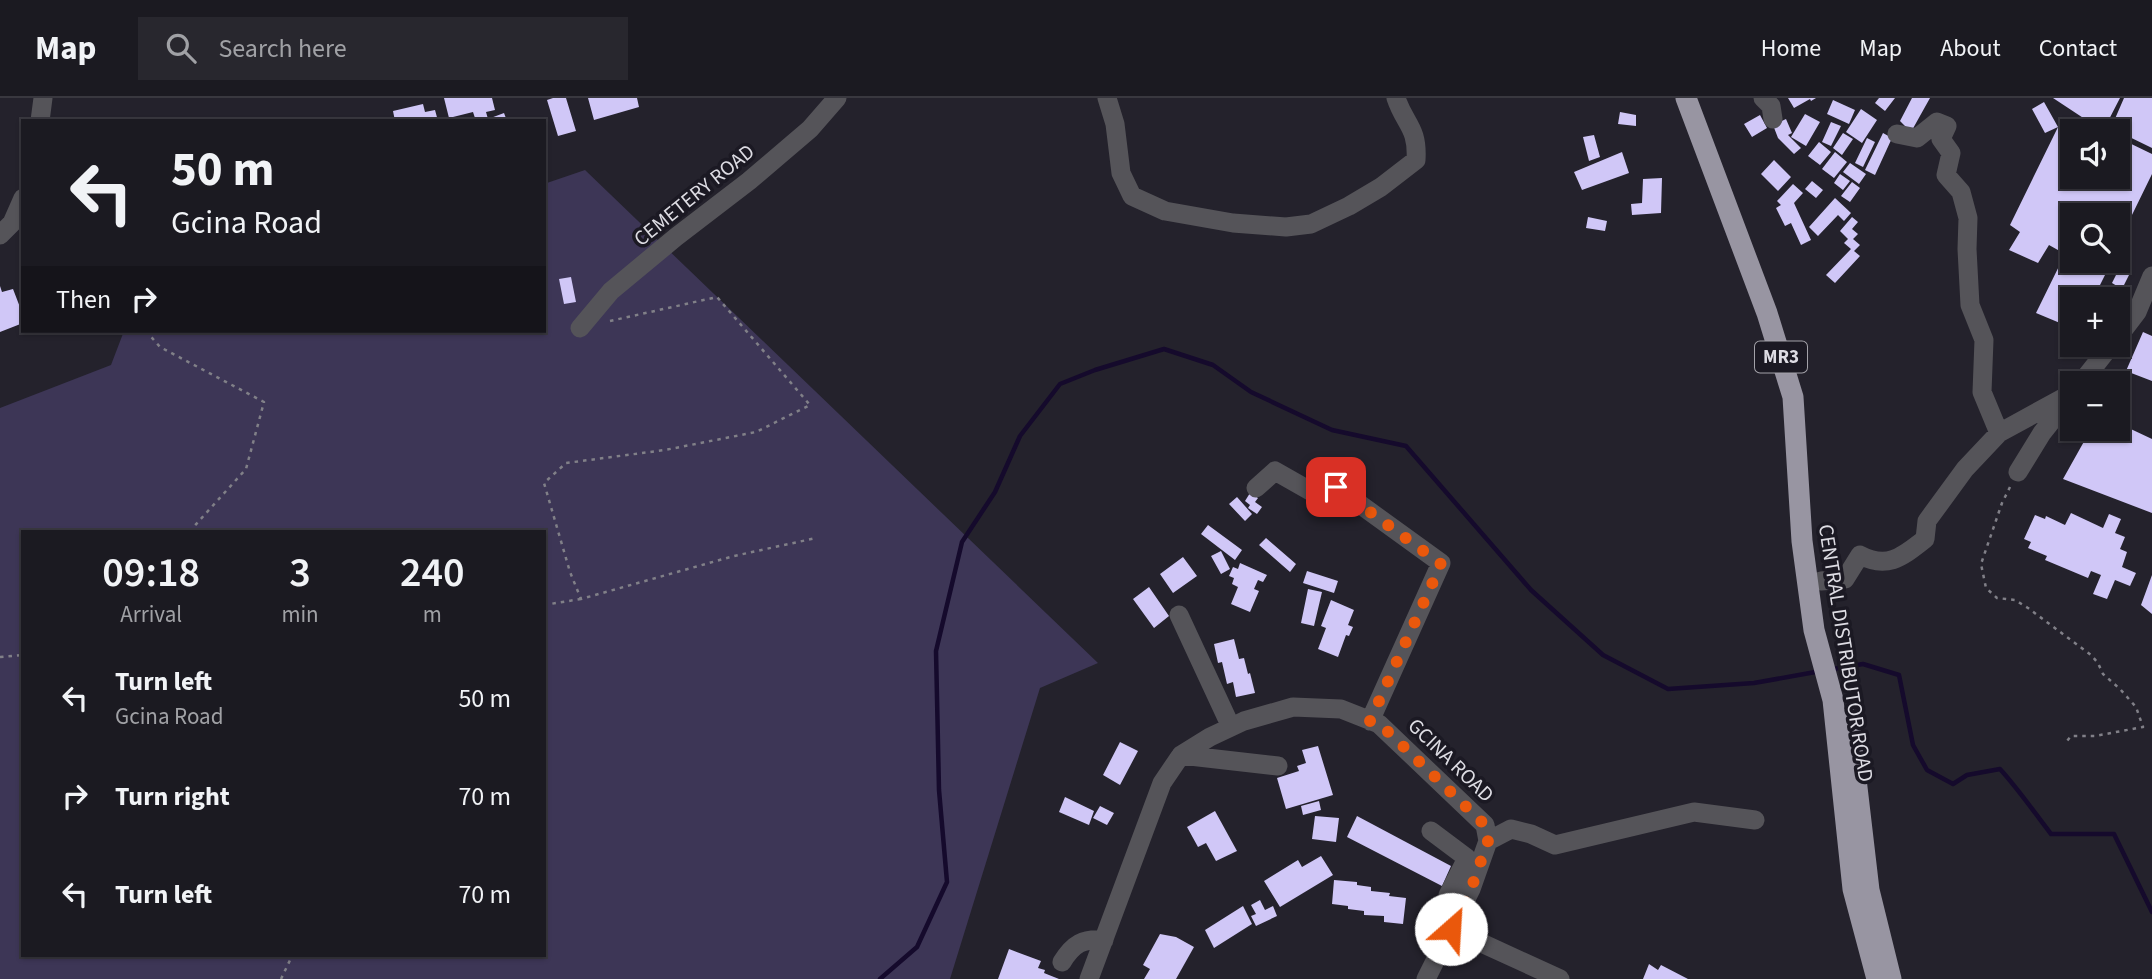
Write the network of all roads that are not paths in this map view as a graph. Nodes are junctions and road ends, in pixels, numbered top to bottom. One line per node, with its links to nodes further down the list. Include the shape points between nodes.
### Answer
1 (43, 98): 8 (street)
2 (837, 98): 16 (street, CEMETERY ROAD, via 810,129 611,291)
3 (1107, 98): 4 (street, via 1121,173 1132,196 1165,211 1286,227 1311,224 1349,206 1416,160 1413,129)
4 (1396, 98)
5 (1686, 98): 26 (highway, CENTRAL DISTRIBUTOR ROAD / MR3, via 1767,313 1793,397 1802,541)
6 (1701, 98): 24 (highway, CENTRAL DISTRIBUTOR ROAD / MR3, via 1805,391)
7 (1763, 98): 9 (street, via 1771,106)
8 (40, 119)
9 (1773, 119)
10 (1897, 134): 21 (street, via 1917,138 1935,117 1947,126 1941,139 1951,153 1946,175 1961,192 1968,218 1970,304 1984,340 1982,392)
11 (21, 203): 12 (street, via 12,223)
12 (0, 235)
13 (2152, 276): 14 (street)
14 (2144, 315): 15 (street)
15 (2130, 327)
16 (580, 328)
17 (2102, 357): 18 (street)
18 (2090, 371)
19 (2060, 400): 21 (street)
20 (2060, 410): 22 (street)
21 (1998, 433): 24 (street, via 1927,521 1925,539 1901,558 1870,560 1860,555 1845,579)
22 (2018, 472)
23 (1256, 488): 28 (street, via 1275,471 1320,496 1336,487 1441,564)
24 (1821, 582): 26 (highway, CENTRAL DISTRIBUTOR ROAD / MR3)
25 (1179, 615): 29 (street)
26 (1820, 626): 27 (highway, CENTRAL DISTRIBUTOR ROAD / MR3)
27 (1840, 699): 41 (highway, CENTRAL DISTRIBUTOR ROAD / MR3, via 1853,889); 42 (highway, CENTRAL DISTRIBUTOR ROAD / MR3, via 1869,890)
28 (1370, 721): 29 (street, GCINA ROAD, via 1341,709 1293,707); 34 (street, GCINA ROAD, via 1380,724 1485,825)
29 (1231, 727): 30 (street, GCINA ROAD)
30 (1181, 755): 31 (street); 36 (street, GCINA ROAD, via 1162,783)
31 (1278, 766)
32 (1755, 820): 34 (street, via 1694,812 1555,845 1511,830)
33 (1432, 831): 35 (street, via 1467,859 1448,895)
34 (1488, 841): 35 (street)
35 (1451, 929): 39 (street); 40 (street)
36 (1104, 940): 37 (street, via 1090,939 1077,945); 38 (street, GCINA ROAD)
37 (1062, 962)
38 (1089, 979)
39 (1426, 979)
40 (1560, 979)
41 (1877, 979)
42 (1891, 979)

